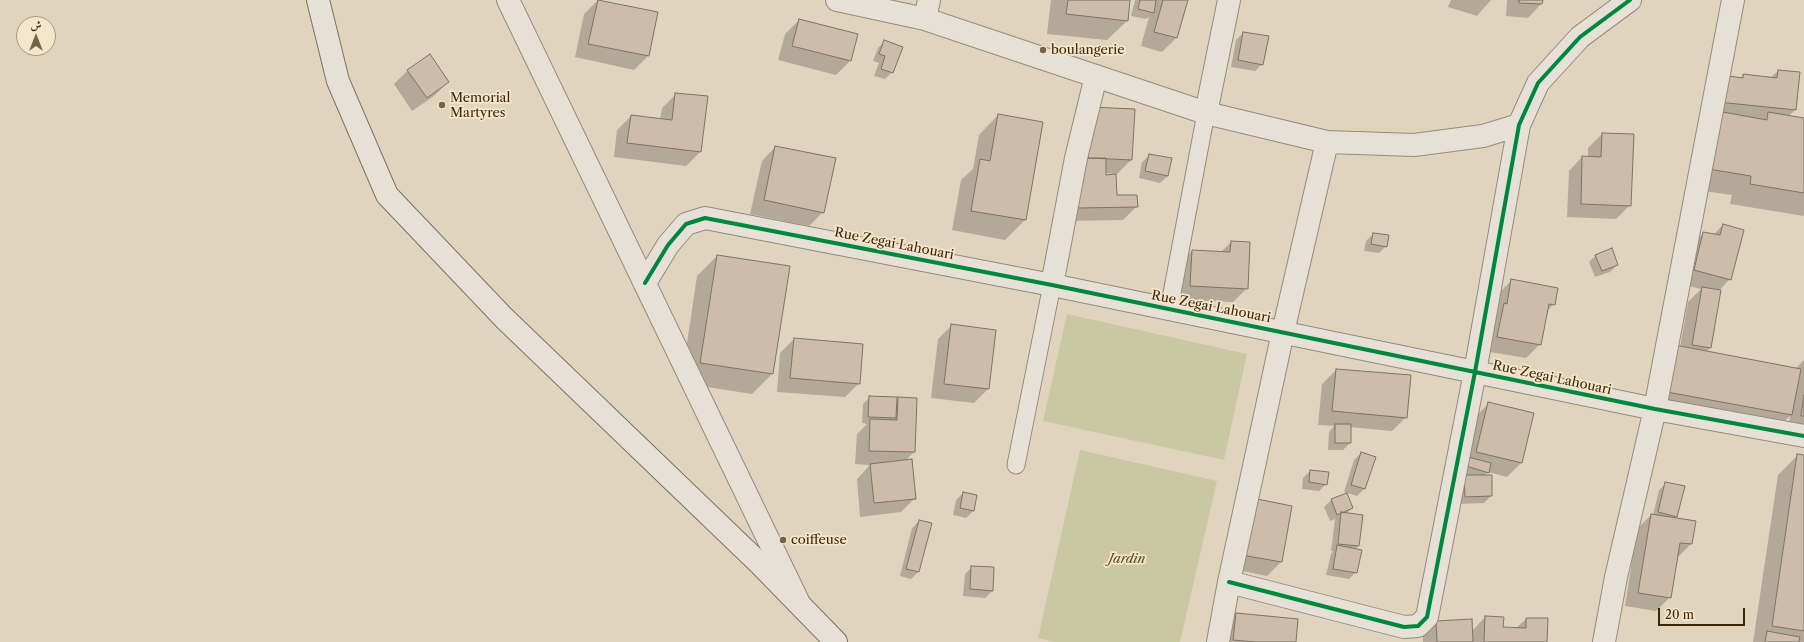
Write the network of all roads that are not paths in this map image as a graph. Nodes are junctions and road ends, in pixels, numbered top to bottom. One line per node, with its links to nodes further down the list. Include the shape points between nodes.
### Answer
1 (318, 0): 21 (street, via 338,81 387,194 504,318 760,563)
2 (508, 0): 12 (street)
3 (837, 0): 7 (street)
4 (1229, 0): 9 (street)
5 (1630, 0): 10 (street, via 1580,37 1538,84)
6 (1733, 0): 17 (street)
7 (927, 9): 8 (street)
8 (1096, 76): 9 (street); 13 (street, via 1076,158)
9 (1206, 113): 11 (street); 14 (lane)
10 (1519, 125): 11 (street, via 1483,136 1414,144); 16 (street)
11 (1327, 142): 15 (street)
12 (645, 283): 13 (street, Rue Zegai Lahouari, via 668,245 686,224 704,218); 21 (street)
13 (1052, 285): 14 (street, Rue Zegai Lahouari); 19 (lane)
14 (1169, 309): 15 (street, Rue Zegai Lahouari)
15 (1283, 332): 16 (street, Rue Zegai Lahouari); 20 (street)
16 (1475, 372): 17 (street, Rue Zegai Lahouari); 20 (street, via 1428,617 1418,626 1404,627)
17 (1655, 409): 18 (street, Rue Zegai Lahouari); 24 (street, via 1616,577)
18 (1804, 436)
19 (1016, 465)
20 (1229, 582): 23 (street)
21 (801, 606): 22 (street)
22 (836, 642)
23 (1218, 642)
24 (1604, 642)

